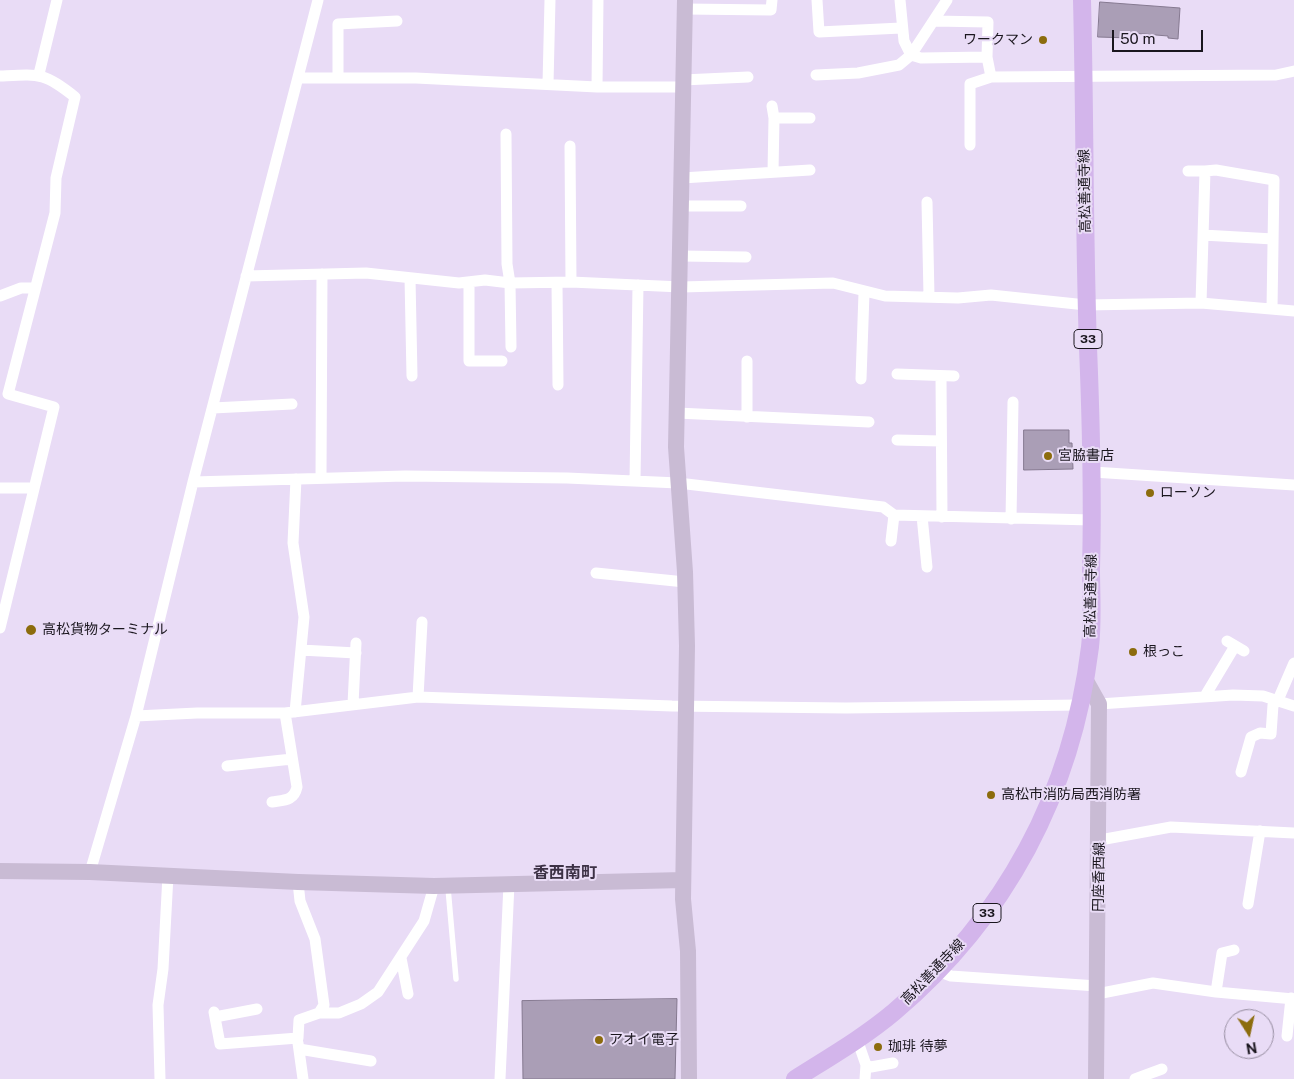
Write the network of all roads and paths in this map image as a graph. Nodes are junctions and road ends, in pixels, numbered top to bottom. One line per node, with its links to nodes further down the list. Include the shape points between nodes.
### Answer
1 (58, 0): 17 (street)
2 (318, 0): 23 (street)
3 (550, 0): 26 (street)
4 (598, 0): 27 (street)
5 (772, 0): 10 (street, via 771,10)
6 (817, 0): 13 (street, via 819,32)
7 (902, 0): 13 (street)
8 (947, 0): 11 (street)
9 (1082, 0): 20 (main road, 高松善通寺線 / 33)
10 (685, 4): 25 (street)
11 (934, 21): 14 (street); 15 (street, via 988,22)
12 (396, 22): 24 (street, via 338,24)
13 (901, 28): 14 (street)
14 (911, 55): 15 (street, via 921,58); 18 (street, via 900,65 858,73)
15 (987, 57): 22 (street)
16 (1294, 70): 20 (street, via 1276,75)
17 (39, 74): 19 (street); 55 (street, via 76,97 56,178 55,213)
18 (816, 75)
19 (0, 76)
20 (1084, 76): 22 (street); 60 (main road, 高松善通寺線 / 33)
21 (748, 77): 25 (street)
22 (990, 77): 32 (street, via 970,84)
23 (299, 78): 24 (street); 47 (street)
24 (338, 78): 26 (street)
25 (683, 83): 27 (street); 38 (street)
26 (548, 84): 27 (street)
27 (597, 87)
28 (772, 106): 29 (street)
29 (774, 118): 30 (street); 37 (street)
30 (810, 118)
31 (506, 134): 51 (street)
32 (970, 145)
33 (570, 146): 50 (street)
34 (810, 170): 37 (street)
35 (1188, 171): 36 (street)
36 (1205, 171): 42 (street); 43 (street, via 1274,180)
37 (773, 172): 38 (street)
38 (682, 178): 40 (street)
39 (927, 202): 58 (street)
40 (682, 206): 41 (street); 44 (street)
41 (741, 206)
42 (1203, 235): 43 (street); 59 (street)
43 (1272, 239): 61 (street)
44 (682, 256): 45 (street); 54 (street)
45 (746, 257)
46 (322, 274): 47 (street); 48 (street, via 366,273); 81 (street)
47 (246, 276): 74 (street)
48 (410, 278): 49 (street); 67 (street)
49 (469, 282): 51 (street); 64 (street, via 470,361)
50 (571, 282): 52 (street); 53 (street)
51 (510, 283): 52 (street); 63 (street)
52 (557, 283): 71 (street)
53 (638, 285): 54 (street); 83 (street)
54 (681, 287): 56 (street, via 833,283); 75 (street)
55 (35, 288): 57 (street, via 21,288); 90 (street, via 8,394 54,407)
56 (864, 292): 58 (street, via 884,296); 70 (street)
57 (0, 296)
58 (929, 296): 60 (street, via 991,295)
59 (1201, 303): 60 (street); 61 (street)
60 (1086, 305): 80 (main road, 高松善通寺線 / 33)
61 (1272, 309): 62 (street)
62 (1294, 312)
63 (511, 347)
64 (502, 361)
65 (747, 361): 76 (street)
66 (897, 374): 68 (street)
67 (412, 376)
68 (940, 376): 69 (street); 79 (street)
69 (954, 376)
70 (861, 379)
71 (558, 385)
72 (1013, 402): 94 (street)
73 (292, 404): 74 (street)
74 (213, 408): 84 (street)
75 (677, 414): 76 (street); 85 (street)
76 (747, 417): 77 (street)
77 (869, 422)
78 (898, 440): 79 (street)
79 (941, 441): 87 (street)
80 (1093, 472): 88 (street); 95 (main road, 高松善通寺線 / 33)
81 (322, 478): 82 (street); 83 (street, via 405,476)
82 (296, 479): 84 (street); 103 (street, via 293,543 304,617)
83 (635, 481): 85 (street)
84 (193, 482): 115 (street)
85 (678, 483): 91 (street, via 883,507); 99 (street)
86 (929, 484): 87 (street)
87 (942, 484): 93 (street)
88 (1294, 485)
89 (0, 488): 90 (street)
90 (33, 488): 101 (street)
91 (894, 515): 92 (street); 96 (street)
92 (922, 516): 93 (street); 97 (street)
93 (942, 517): 94 (street)
94 (1011, 519): 95 (street)
95 (1092, 520): 105 (main road, 高松善通寺線 / 33, via 1090,644)
96 (891, 541)
97 (927, 567)
98 (596, 573): 99 (street)
99 (685, 582): 111 (street)
100 (422, 622): 107 (street)
101 (0, 628)
102 (1235, 646): 106 (street)
103 (302, 650): 109 (street, via 356,648); 114 (street)
104 (1294, 663): 108 (street)
105 (1085, 678): 110 (street, 円座香西線); 112 (main road, 高松善通寺線 / 33)
106 (1205, 696): 108 (street, via 1263,696); 110 (street)
107 (418, 697): 109 (street); 111 (street)
108 (1278, 700): 113 (street); 118 (street, via 1273,705 1272,734 1260,733 1250,737)
109 (354, 704): 114 (street)
110 (1099, 704): 122 (street, 円座香西線)
111 (687, 705): 112 (street, via 846,708); 126 (street)
112 (1079, 705): 133 (main road, 高松善通寺線 / 33, via 1063,768 1027,853 1000,896)
113 (1294, 706)
114 (290, 712): 115 (street); 116 (street)
115 (136, 716): 124 (street)
116 (292, 759): 117 (street); 119 (street, via 296,795 292,799)
117 (227, 766)
118 (1241, 772)
119 (272, 802)
120 (1260, 831): 121 (street); 122 (street, via 1171,827); 130 (street)
121 (1294, 833)
122 (1100, 840): 135 (street, 円座香西線)
123 (0, 871): 124 (street)
124 (90, 872): 125 (street)
125 (168, 875): 127 (street); 148 (street, via 164,970 158,1005)
126 (683, 880): 128 (street); 151 (street, via 688,951)
127 (298, 882): 129 (street); 140 (street, via 300,901 315,939 324,1005)
128 (509, 884): 129 (street); 150 (street)
129 (441, 886): 132 (street); 134 (lane)
130 (1248, 904)
131 (1234, 950): 136 (street, via 1222,953)
132 (401, 958): 137 (street); 140 (street, via 378,992 361,1004 339,1013)
133 (938, 971): 135 (street, via 951,976); 142 (main road, 高松善通寺線 / 33, via 893,1013)
134 (456, 978)
135 (1097, 990): 136 (street, via 1153,983); 154 (street, 円座香西線)
136 (1216, 992): 138 (street)
137 (408, 994)
138 (1292, 998): 141 (street)
139 (257, 1009): 143 (street, via 215,1014 220,1044)
140 (319, 1014): 143 (street, via 300,1020)
141 (1288, 1036)
142 (857, 1039): 146 (street); 152 (main road, 高松善通寺線 / 33)
143 (298, 1044): 144 (street); 149 (street)
144 (371, 1061)
145 (893, 1063): 146 (street)
146 (866, 1065): 153 (street)
147 (1162, 1069): 155 (street)
148 (160, 1079)
149 (303, 1079)
150 (500, 1079)
151 (689, 1079)
152 (794, 1079)
153 (865, 1079)
154 (1096, 1079)
155 (1135, 1079)

